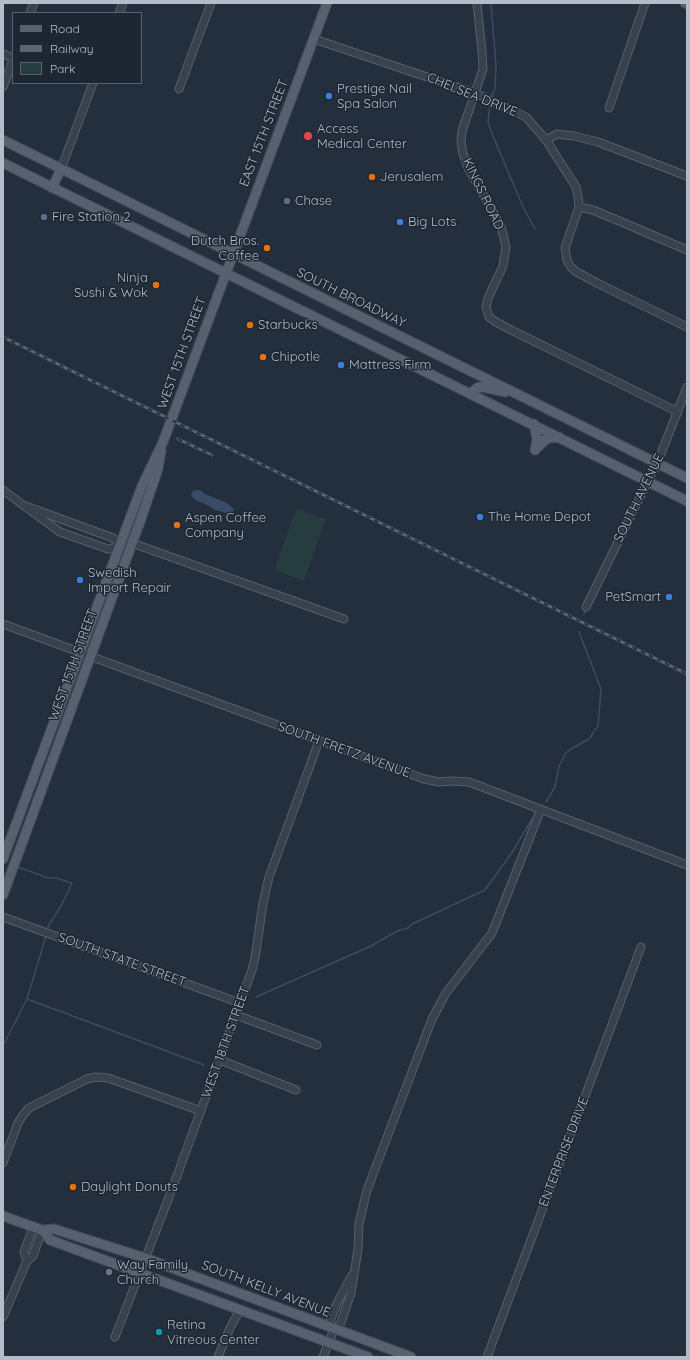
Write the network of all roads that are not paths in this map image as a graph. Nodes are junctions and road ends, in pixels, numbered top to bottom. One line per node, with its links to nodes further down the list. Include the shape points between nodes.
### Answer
1 (211, 3): 11 (street)
2 (327, 3): 5 (main road, EAST 15TH STREET)
3 (477, 3): 12 (street, KINGS ROAD, via 483,69)
4 (645, 3): 13 (street)
5 (314, 38): 12 (street, CHELSEA DRIVE); 22 (main road, EAST 15TH STREET)
6 (3, 54): 7 (street)
7 (12, 58)
8 (12, 62): 10 (street)
9 (93, 84): 17 (street)
10 (3, 87)
11 (179, 89)
12 (475, 94): 15 (street, CHELSEA DRIVE, via 526,117); 28 (street, KINGS ROAD, via 462,131 463,154 468,168 501,226 506,247 503,266 488,298 486,307 489,317)
13 (608, 108)
14 (3, 140): 17 (main road, SOUTH BROADWAY)
15 (546, 140): 18 (street, via 557,134 598,142); 20 (street, CHELSEA DRIVE, via 576,187)
16 (3, 163): 19 (main road)
17 (61, 169): 19 (main road); 22 (main road, SOUTH BROADWAY)
18 (687, 176)
19 (52, 188): 23 (main road)
20 (579, 207): 21 (street, via 593,210); 24 (street, CHELSEA DRIVE, via 565,248 566,260 575,272)
21 (687, 250)
22 (232, 254): 23 (main road, EAST 15TH STREET); 27 (main road, SOUTH BROADWAY)
23 (225, 273): 26 (main road); 31 (main road, WEST 15TH STREET)
24 (687, 327)
25 (687, 387): 28 (street, SOUTH AVENUE)
26 (471, 393): 27 (main road, via 482,387); 29 (main road)
27 (518, 395): 32 (main road, SOUTH BROADWAY)
28 (678, 412): 32 (street, SOUTH AVENUE)
29 (534, 424): 30 (main road); 30 (main road, via 537,439 535,450 545,440)
30 (560, 437): 34 (main road)
31 (163, 442): 38 (main road, WEST 15TH STREET, via 158,469); 39 (main road, WEST 15TH STREET, via 142,486)
32 (657, 464): 33 (main road, SOUTH BROADWAY); 34 (street, SOUTH AVENUE)
33 (687, 478)
34 (648, 481): 36 (main road); 40 (street, SOUTH AVENUE)
35 (3, 490): 37 (street)
36 (687, 501)
37 (23, 506): 39 (street, via 112,538); 39 (street, via 60,532 108,549)
38 (132, 543): 39 (main road); 41 (street); 44 (main road, WEST 15TH STREET)
39 (120, 546): 43 (main road, WEST 15TH STREET)
40 (586, 607)
41 (344, 619)
42 (3, 624): 43 (street, SOUTH FRETZ AVENUE)
43 (80, 653): 44 (street, SOUTH FRETZ AVENUE); 47 (main road, WEST 15TH STREET)
44 (90, 657): 45 (street, SOUTH FRETZ AVENUE); 49 (main road, WEST 15TH STREET)
45 (320, 741): 46 (street, SOUTH FRETZ AVENUE, via 424,779 469,782); 52 (street, WEST 18TH STREET, via 269,877 255,958)
46 (541, 809): 48 (street, SOUTH FRETZ AVENUE); 62 (street, via 492,933 446,993 432,1019 367,1190 359,1224)
47 (3, 859)
48 (687, 865)
49 (3, 895)
50 (3, 918): 52 (street, SOUTH STATE STREET)
51 (641, 947): 73 (street, ENTERPRISE DRIVE)
52 (240, 1003): 53 (street, WEST 18TH STREET)
53 (236, 1015): 54 (street); 55 (street, WEST 18TH STREET)
54 (317, 1045)
55 (220, 1060): 56 (street); 57 (street, WEST 18TH STREET)
56 (296, 1090)
57 (201, 1111): 58 (street, via 108,1078 87,1079 29,1108 18,1123); 61 (street, WEST 18TH STREET)
58 (3, 1163)
59 (3, 1216): 60 (main road, SOUTH KELLY AVENUE)
60 (38, 1229): 61 (main road, SOUTH KELLY AVENUE, via 54,1229); 63 (main road, SOUTH KELLY AVENUE, via 50,1240); 65 (street, via 33,1256 27,1261)
61 (145, 1258): 63 (street, WEST 18TH STREET); 66 (main road, SOUTH KELLY AVENUE)
62 (356, 1266): 66 (street, via 351,1293 340,1325); 66 (street, via 330,1321)
63 (140, 1273): 64 (main road, SOUTH KELLY AVENUE); 67 (street, WEST 18TH STREET)
64 (240, 1310): 68 (main road, SOUTH KELLY AVENUE); 69 (street)
65 (3, 1317)
66 (334, 1329): 68 (street); 72 (main road, SOUTH KELLY AVENUE)
67 (115, 1337)
68 (328, 1343): 70 (street); 71 (main road, SOUTH KELLY AVENUE)
69 (218, 1357)
70 (323, 1357)
71 (368, 1357)
72 (411, 1357)
73 (487, 1357)

